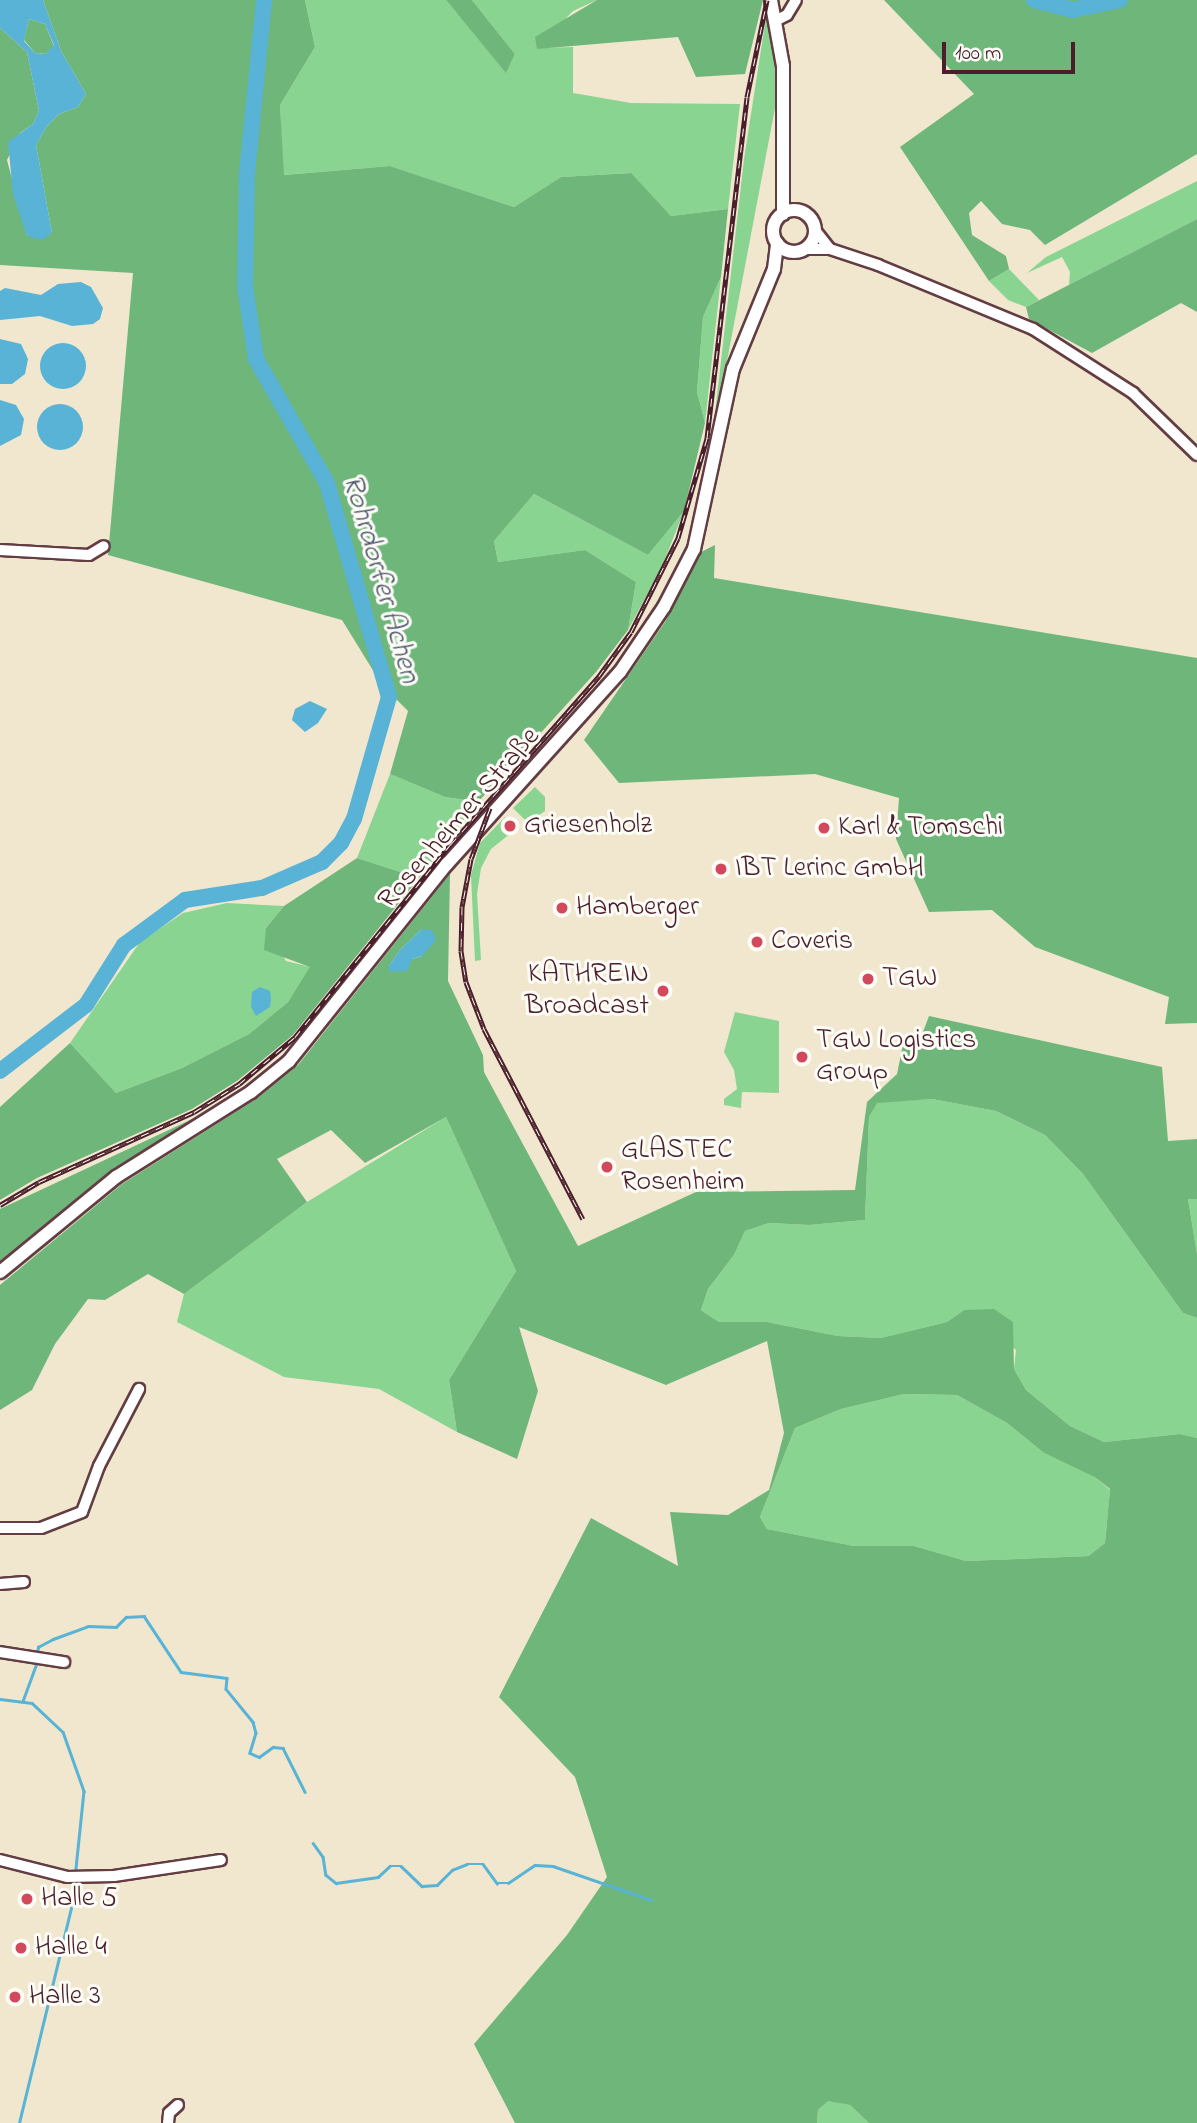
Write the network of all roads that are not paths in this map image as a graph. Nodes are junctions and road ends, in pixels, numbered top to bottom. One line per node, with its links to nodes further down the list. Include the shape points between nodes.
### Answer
1 (771, 0): 3 (main road)
2 (796, 0): 3 (street, via 787,15)
3 (777, 20): 4 (main road)
4 (786, 189): 5 (main road); 6 (main road)
5 (799, 211): 6 (main road); 7 (main road, via 808,216)
6 (783, 214): 8 (main road, via 774,227)
7 (815, 230): 9 (main road); 10 (street)
8 (777, 243): 11 (main road); 12 (main road, Rosenheimer Straße)
9 (806, 249): 10 (street); 11 (main road)
10 (830, 249): 13 (street, via 945,289 1033,329 1133,393)
11 (792, 252): 12 (main road, Rosenheimer Straße)
12 (774, 269): 16 (main road, Rosenheimer Straße, via 733,369 706,512 694,549 664,607 620,672 447,864 289,1061 251,1092 116,1177)
13 (1197, 455)
14 (104, 546): 15 (street, via 89,555)
15 (0, 550)
16 (0, 1272)
17 (139, 1390): 18 (street, via 99,1466 82,1512 41,1528)
18 (0, 1528)
19 (24, 1583): 20 (street)
20 (0, 1584)
21 (0, 1652): 22 (street)
22 (64, 1662)
23 (0, 1860): 24 (street, via 67,1877 114,1876)
24 (221, 1860)
25 (178, 2105): 26 (street, via 169,2113)
26 (168, 2123)

